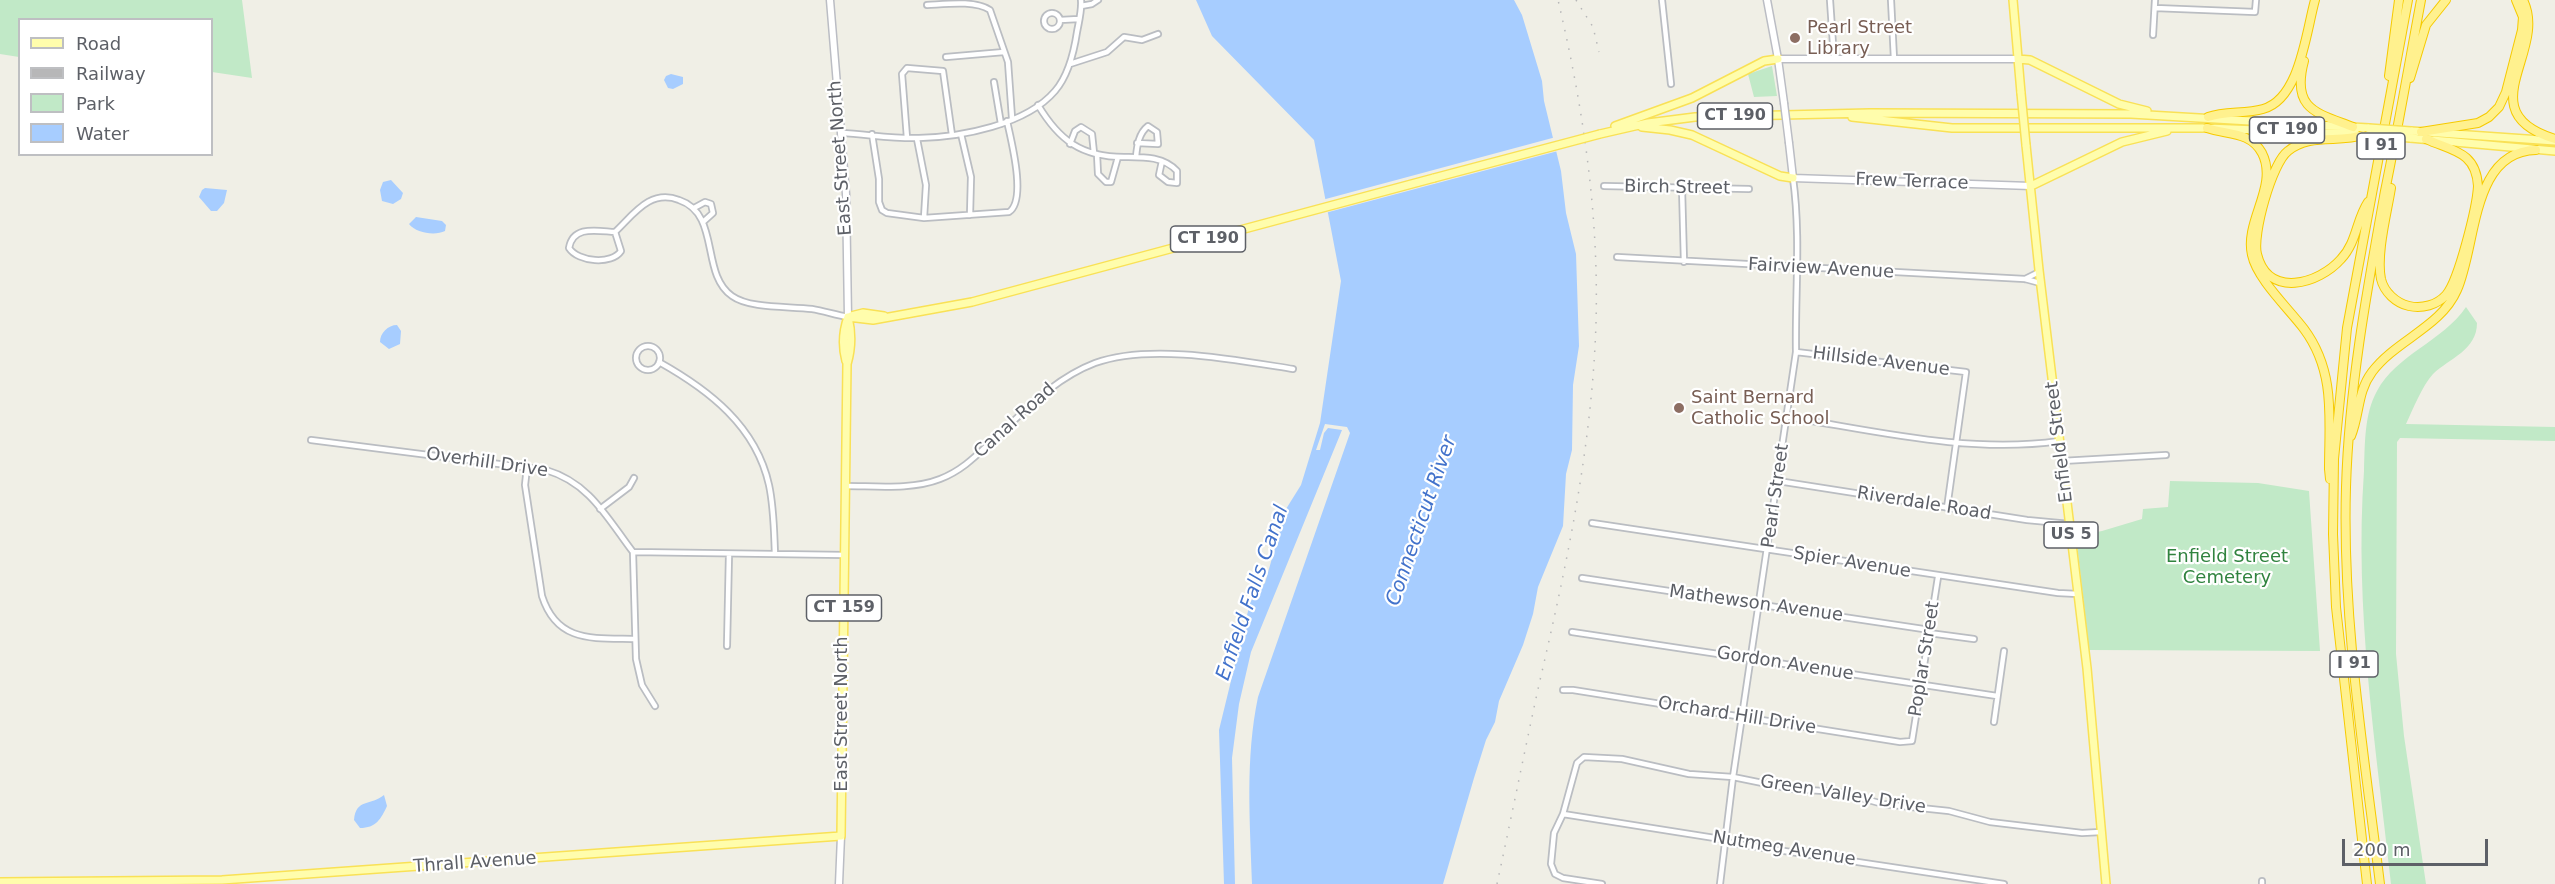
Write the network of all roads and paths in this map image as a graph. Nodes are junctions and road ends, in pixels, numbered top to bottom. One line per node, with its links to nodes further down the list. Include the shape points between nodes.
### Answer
1 (830, 0): 46 (main road, East Street North / CT 159)
2 (1098, 0): 18 (street)
3 (1662, 0): 33 (street)
4 (1767, 0): 27 (main road, Pearl Street)
5 (1830, 0): 28 (street)
6 (1891, 0): 29 (street)
7 (2013, 0): 30 (main road, Enfield Street / US 5)
8 (2155, 0): 20 (street)
9 (2256, 0): 20 (street, via 2255,12)
10 (2315, 0): 39 (highway, via 2295,75 2284,97 2266,108)
11 (2320, 0): 43 (highway, via 2301,72 2302,90 2317,113)
12 (2399, 0): 35 (highway, via 2389,79)
13 (2408, 0): 35 (highway, I 91)
14 (2421, 0): 34 (highway, I 91)
15 (2446, 0): 34 (highway, via 2427,25)
16 (2516, 0): 52 (highway, via 2523,17 2522,30 2506,92 2497,110 2478,123)
17 (2523, 0): 55 (highway, via 2529,24 2513,85 2513,103 2527,127)
18 (1081, 3): 22 (street)
19 (927, 5): 25 (street, via 985,5)
20 (2155, 8): 24 (street)
21 (1060, 20): 22 (street)
22 (1079, 20): 31 (street)
23 (1158, 34): 31 (street, via 1142,40 1124,37 1107,52)
24 (2153, 36)
25 (1004, 52): 26 (street); 40 (street, via 1009,70)
26 (946, 57)
27 (1778, 58): 28 (main road); 47 (main road); 65 (main road, Pearl Street, bridge)
28 (1834, 59): 29 (main road)
29 (1894, 59): 30 (main road)
30 (2018, 59): 38 (main road, via 2030,60 2119,104); 67 (main road, Enfield Street / US 5, bridge)
31 (1070, 64): 36 (street, via 1056,90)
32 (994, 82): 41 (street)
33 (1671, 84)
34 (2405, 87): 64 (highway, I 91)
35 (2391, 94): 70 (highway, I 91)
36 (1038, 105): 40 (street); 57 (street, via 1058,134)
37 (1838, 114): 38 (main road, CT 190); 42 (main road, CT 190, via 1711,116); 44 (main road, CT 190, via 1944,128)
38 (2161, 115): 39 (main road, CT 190)
39 (2208, 117): 43 (main road, CT 190)
40 (1010, 120): 41 (street); 72 (street, via 1017,175 1014,208 1009,212)
41 (1001, 124): 50 (street)
42 (1633, 126): 47 (main road, CT 190); 65 (main road, via 1686,134)
43 (2353, 127): 48 (main road, CT 190)
44 (2179, 128): 45 (main road, CT 190); 67 (main road, via 2122,142)
45 (2207, 128): 48 (main road, CT 190); 97 (highway, via 2247,137 2265,159 2266,179 2251,236 2252,255 2260,272 2310,337 2324,365 2330,400 2329,469)
46 (841, 132): 49 (street); 82 (main road, East Street North / CT 159)
47 (1602, 133): 82 (main road, CT 190, bridge, via 981,300 873,320)
48 (2367, 133): 52 (main road, CT 190, bridge); 70 (highway, via 2303,143 2283,155 2273,175 2258,233 2256,251 2260,264 2270,275 2285,282 2305,282 2322,275 2349,249)
49 (872, 134): 53 (street); 73 (street, via 880,206 894,215)
50 (961, 134): 51 (street); 72 (street, via 971,177)
51 (952, 135): 53 (street, via 943,71 907,68 902,74); 54 (street)
52 (2424, 136): 55 (main road, CT 190); 58 (main road, CT 190); 64 (highway, via 2463,154 2475,170 2478,186 2453,285 2441,300 2427,306 2399,303 2382,280 2381,258 2392,182)
53 (907, 138): 54 (street)
54 (917, 139): 73 (street, via 926,185)
55 (2555, 140)
56 (1137, 143): 56 (street, via 1148,126 1157,132 1158,144); 62 (street)
57 (1071, 144): 60 (street); 60 (street, via 1075,131 1081,127 1092,134)
58 (2536, 150): 59 (main road, CT 190); 90 (highway, via 2511,155 2493,171 2455,295 2440,314 2374,370 2360,396)
59 (2555, 151)
60 (1095, 154): 61 (street); 61 (street, via 1098,174 1106,182 1114,177)
61 (1118, 157): 62 (street)
62 (1136, 157): 63 (street)
63 (1162, 161): 63 (street, via 1177,171 1177,183 1159,175)
64 (2390, 167): 90 (highway, I 91, via 2359,334)
65 (1792, 178): 67 (main road, Frew Terrace); 78 (street, Pearl Street, via 1798,228)
66 (1604, 186): 68 (street, Birch Street)
67 (2031, 186): 79 (main road, Enfield Street / US 5)
68 (1682, 188): 69 (street, Birch Street); 77 (street)
69 (1749, 189)
70 (2371, 198): 97 (highway, I 91, via 2345,340)
71 (694, 208): 74 (street); 74 (street, via 705,202 711,204 713,213); 75 (street, via 674,198 649,200)
72 (970, 214): 73 (street)
73 (924, 218)
74 (703, 222): 82 (street, via 718,277 733,297)
75 (615, 232): 75 (street, via 580,232 569,248 580,256 616,258 621,251)
76 (1617, 258): 77 (street, Fairview Avenue)
77 (1684, 262): 78 (street, Fairview Avenue)
78 (1796, 267): 80 (street, Fairview Avenue); 83 (street, Pearl Street)
79 (2039, 272): 80 (street, Fairview Avenue); 81 (main road, Enfield Street / US 5)
80 (2025, 279): 81 (street, Fairview Avenue)
81 (2040, 283): 88 (main road, Enfield Street / US 5)
82 (848, 317): 96 (main road, East Street North / CT 159, via 851,331)
83 (1796, 352): 86 (street, Pearl Street); 89 (street, Hillside Avenue, via 1966,372)
84 (659, 362): 84 (street, via 655,348 648,346 638,352 637,360 644,368 651,369); 105 (street, via 722,404 753,444 770,487)
85 (1293, 369): 96 (street, Canal Road, via 1170,355 1108,359 1058,381 967,465 949,475 918,484)
86 (1788, 417): 89 (street); 95 (street, Pearl Street)
87 (311, 440): 93 (street, Overhill Drive)
88 (2059, 441): 89 (street); 92 (main road, Enfield Street / US 5)
89 (1958, 443): 98 (street)
90 (2348, 443): 137 (highway, I 91, via 2348,604)
91 (2166, 455): 92 (street)
92 (2062, 461): 101 (main road, Enfield Street / US 5)
93 (526, 468): 99 (street, Overhill Drive, via 565,476 584,489); 113 (street, via 525,485 547,612 574,635)
94 (634, 478): 99 (street, via 629,487)
95 (1778, 481): 98 (street, Riverdale Road); 102 (street, Pearl Street)
96 (845, 486): 106 (main road, East Street North / CT 159)
97 (2333, 487): 136 (highway, I 91, via 2337,624)
98 (1947, 508): 101 (street, Riverdale Road)
99 (600, 509): 103 (street, Overhill Drive)
100 (1592, 523): 102 (street, Spier Avenue)
101 (2070, 524): 109 (main road, Enfield Street / US 5)
102 (1768, 550): 107 (street, Spier Avenue); 110 (street, Pearl Street)
103 (633, 552): 104 (street); 113 (street)
104 (729, 554): 105 (street); 115 (street)
105 (775, 555): 106 (street)
106 (845, 555): 128 (main road, East Street North / CT 159)
107 (1938, 576): 109 (street, Spier Avenue); 111 (street, Poplar Street)
108 (1582, 578): 110 (street, Mathewson Avenue)
109 (2078, 594): 127 (main road, Enfield Street / US 5)
110 (1760, 604): 111 (street, Mathewson Avenue); 117 (street, Pearl Street)
111 (1929, 631): 114 (street, Mathewson Avenue); 118 (street, Poplar Street)
112 (1572, 632): 117 (street, Gordon Avenue)
113 (635, 639): 121 (street, via 638,675)
114 (1974, 639)
115 (727, 646)
116 (2004, 651): 120 (street)
117 (1751, 659): 118 (street, Gordon Avenue); 122 (street, Pearl Street)
118 (1921, 685): 120 (street, Gordon Avenue); 124 (street, Poplar Street)
119 (1563, 690): 122 (street, Orchard Hill Drive)
120 (1997, 696): 123 (street)
121 (655, 706)
122 (1742, 718): 124 (street, Orchard Hill Drive); 125 (street, Pearl Street)
123 (1994, 722)
124 (1912, 741)
125 (1733, 777): 126 (street, Green Valley Drive, via 1683,772 1622,759 1584,757 1576,763); 127 (street, Green Valley Drive, via 1792,789 1839,792 1889,805 1949,811 1990,822); 129 (street, Pearl Street)
126 (1563, 814): 129 (street, Nutmeg Avenue); 132 (street, via 1551,844 1552,868 1563,878)
127 (2101, 832): 135 (main road, Enfield Street / US 5)
128 (841, 836): 130 (main road, Thrall Avenue, via 222,880); 131 (main road, East Street North / CT 159)
129 (1726, 839): 133 (street, Pearl Street); 134 (street, Nutmeg Avenue, via 1731,843)
130 (0, 882)
131 (839, 884)
132 (1602, 884)
133 (1720, 884)
134 (2004, 884)
135 (2106, 884)
136 (2367, 884)
137 (2380, 884)

